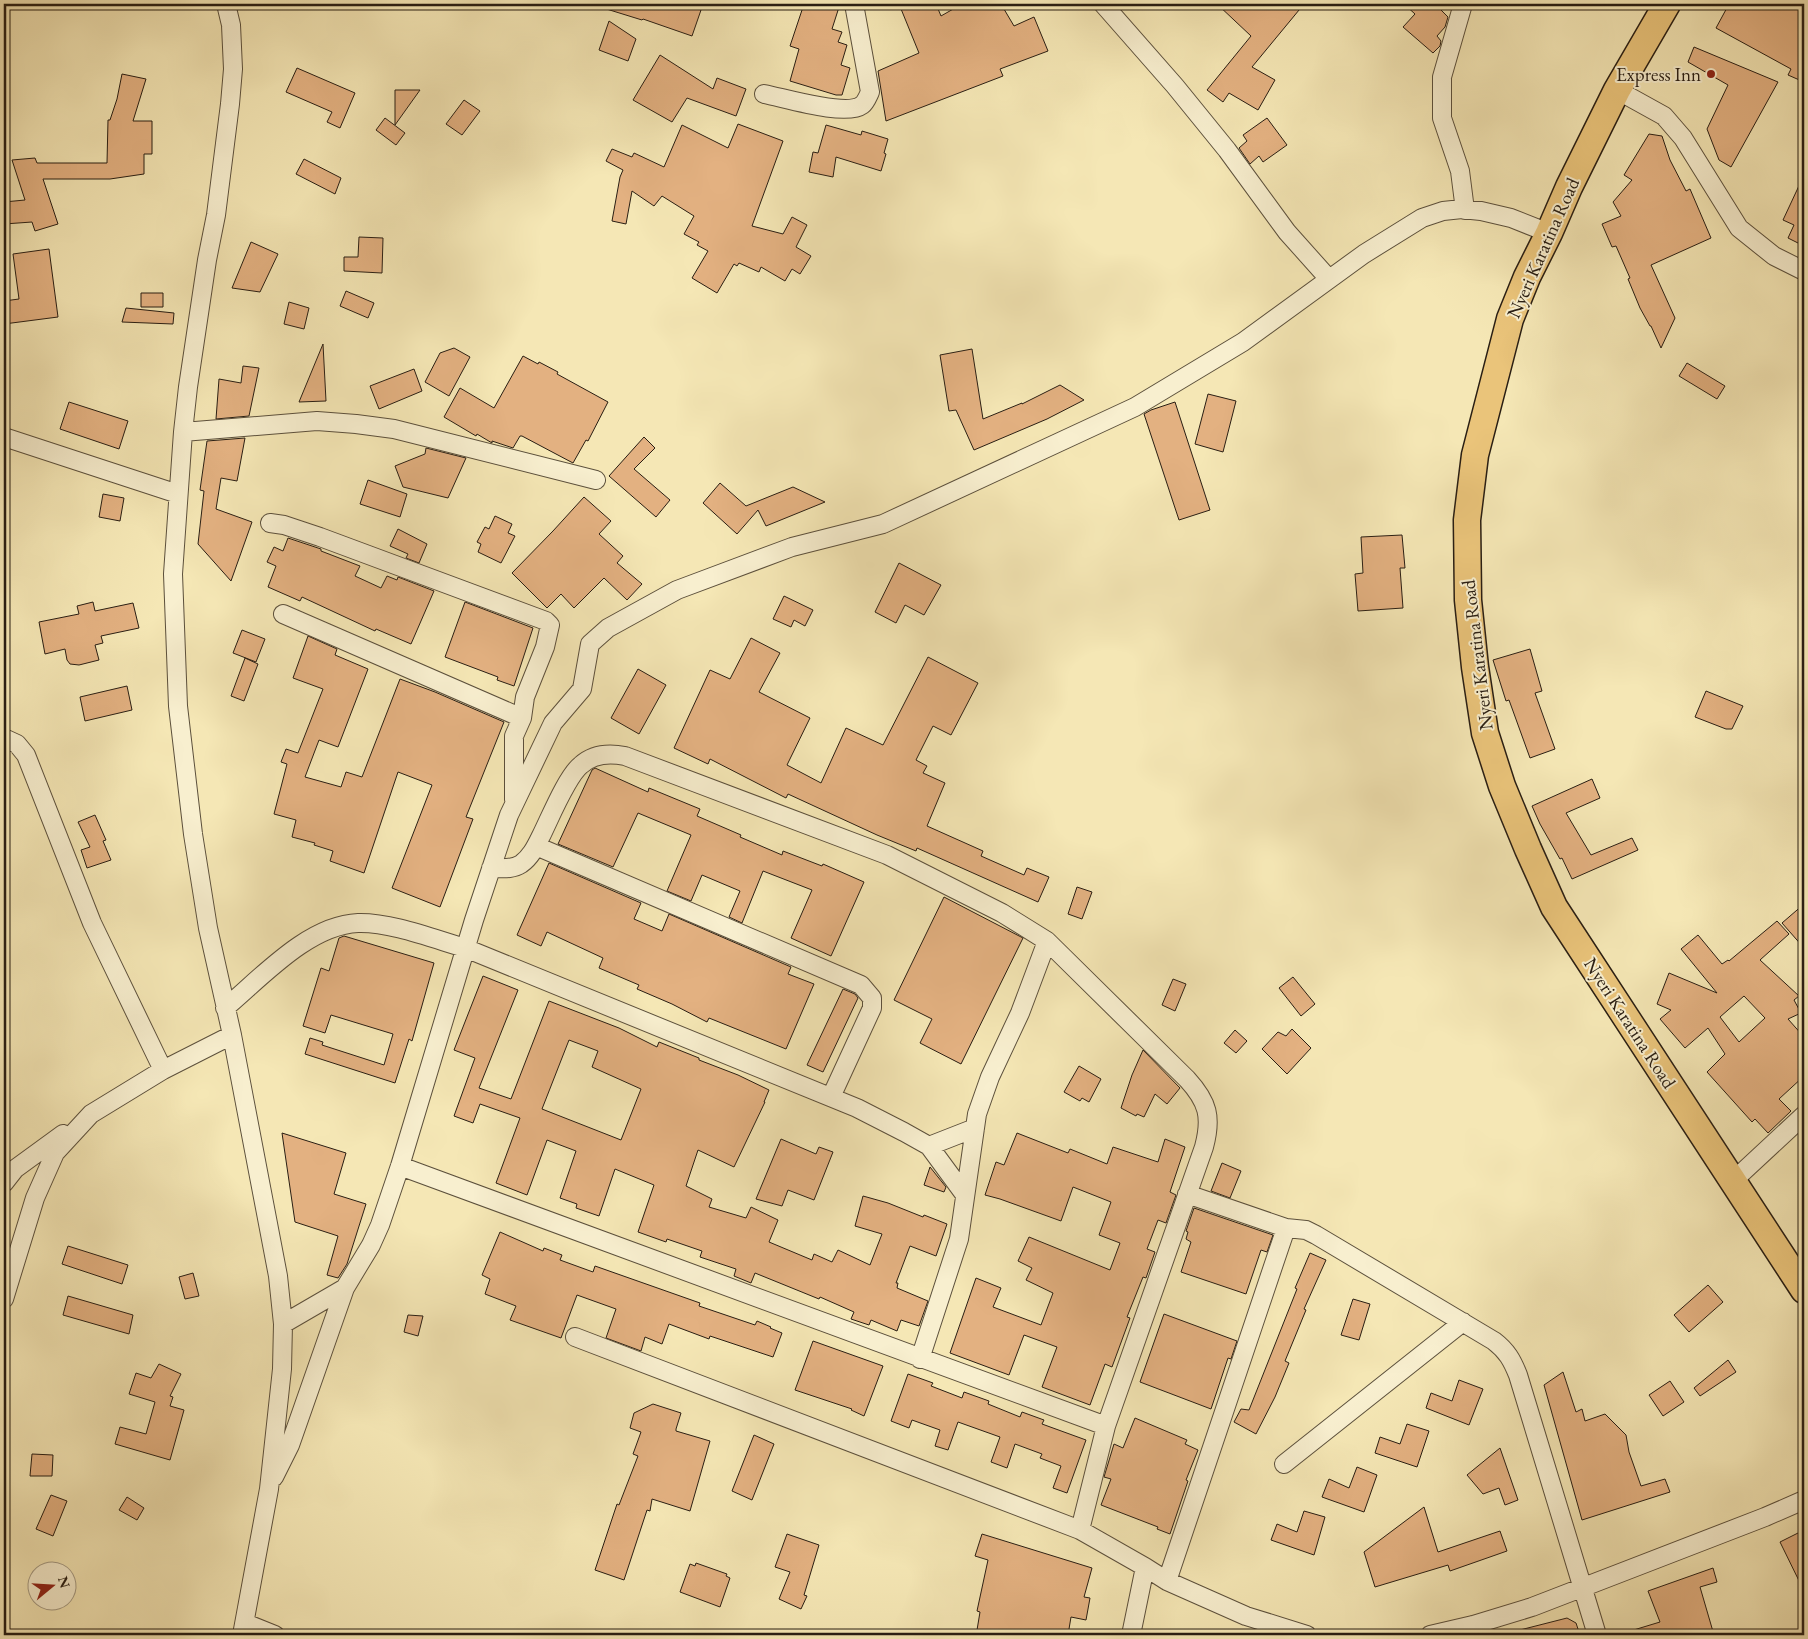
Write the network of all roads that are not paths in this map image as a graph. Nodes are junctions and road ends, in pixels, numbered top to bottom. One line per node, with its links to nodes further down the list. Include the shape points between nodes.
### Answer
1 (226, 4): 12 (street, via 231,25 233,69 230,104)
2 (854, 4): 7 (street, via 870,92 864,104 853,110 833,109)
3 (1103, 4): 11 (street, via 1175,86 1288,232)
4 (1463, 4): 8 (street, via 1442,77 1442,118 1460,171)
5 (1667, 4): 6 (highway, Nyeri Karatina Road)
6 (1617, 90): 9 (highway, Nyeri Karatina Road); 10 (street, via 1664,116 1683,138 1739,228 1774,256)
7 (764, 94)
8 (1465, 210): 9 (street, via 1511,218); 11 (street, via 1442,211 1422,218)
9 (1549, 234): 34 (highway, Nyeri Karatina Road, via 1510,318 1475,455 1467,520 1468,600 1485,733 1502,786 1554,907)
10 (1804, 271)
11 (1329, 279): 20 (street, via 1243,342 1135,407 883,524 792,547 678,590 608,628 590,644 582,689 554,723)
12 (183, 432): 14 (street, via 317,421 394,428); 15 (street)
13 (4, 437): 15 (street)
14 (596, 480)
15 (178, 494): 25 (street, via 173,574 178,706 193,834)
16 (270, 522): 18 (street, via 320,537 546,621 550,625 545,648 525,697)
17 (282, 614): 18 (street)
18 (522, 718): 20 (street, via 514,736)
19 (4, 738): 27 (street, via 17,744 26,755 92,923)
20 (514, 802): 22 (street)
21 (536, 846): 22 (street, via 520,865 508,869); 23 (street, via 581,764 611,753 887,855 1002,913); 28 (street, via 861,985 872,998 872,1008)
22 (491, 868): 24 (street)
23 (1047, 941): 31 (street, via 1020,1013 990,1077); 36 (street, via 1200,1093 1206,1104 1208,1133)
24 (465, 948): 25 (street, via 399,928 357,923 341,926 297,946); 28 (street); 33 (street)
25 (225, 1008): 26 (street)
26 (232, 1035): 27 (street); 43 (street, via 278,1276)
27 (163, 1070): 29 (street)
28 (831, 1097): 32 (street)
29 (91, 1114): 35 (street, via 14,1169); 41 (street, via 55,1153 35,1198)
30 (1804, 1114): 34 (street)
31 (975, 1128): 32 (street); 37 (street)
32 (928, 1146): 37 (street)
33 (400, 1166): 39 (street, via 380,1225); 45 (street)
34 (1733, 1181): 40 (highway, Nyeri Karatina Road)
35 (4, 1183)
36 (1187, 1194): 38 (street); 46 (street)
37 (965, 1195): 45 (street, via 959,1239)
38 (1286, 1228): 42 (street, via 1306,1230 1316,1235); 52 (street)
39 (345, 1288): 43 (street); 48 (street, via 290,1445)
40 (1804, 1290)
41 (4, 1299)
42 (1463, 1322): 47 (street); 53 (street, via 1506,1350 1513,1361)
43 (283, 1324): 48 (street, via 282,1369)
44 (575, 1337): 50 (street)
45 (920, 1358): 46 (street)
46 (1106, 1426): 50 (street)
47 (1284, 1464)
48 (269, 1489): 54 (street)
49 (1804, 1500): 53 (street)
50 (1080, 1530): 51 (street)
51 (1145, 1566): 52 (street); 56 (street)
52 (1167, 1582): 57 (street, via 1246,1616)
53 (1584, 1588): 58 (street, via 1474,1625); 59 (street)
54 (243, 1629): 55 (street)
55 (275, 1635)
56 (1131, 1635)
57 (1307, 1635)
58 (1430, 1635)
59 (1597, 1635)

